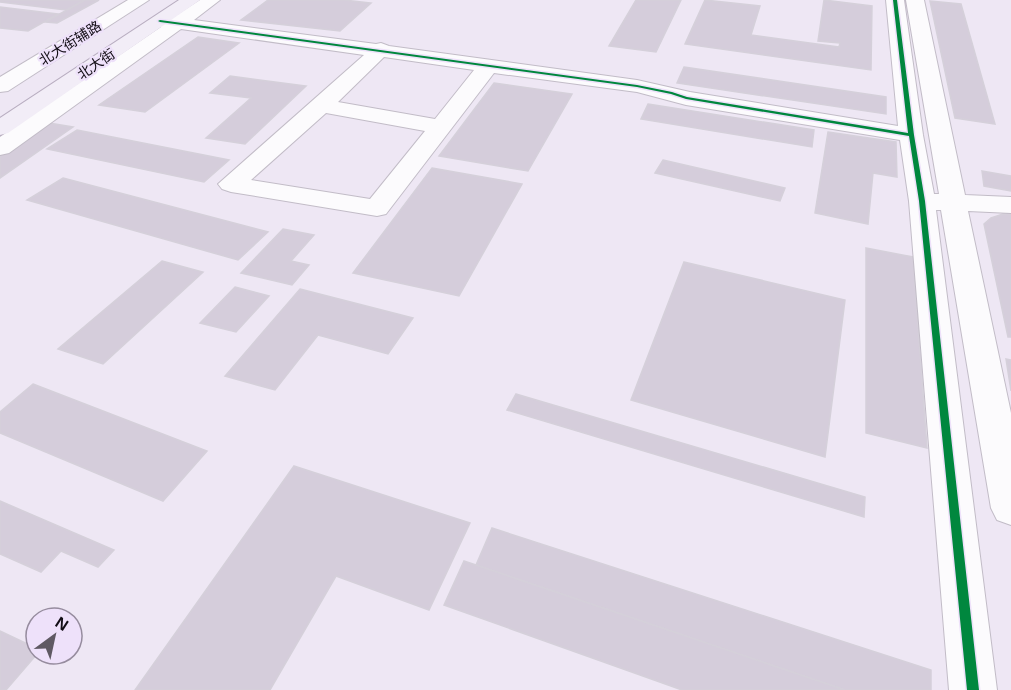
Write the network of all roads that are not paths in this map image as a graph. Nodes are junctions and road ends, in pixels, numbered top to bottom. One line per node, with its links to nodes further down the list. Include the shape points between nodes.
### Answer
1 (140, 0): 10 (street, 北大街辅路)
2 (162, 0): 11 (main road, 北大街)
3 (191, 0): 7 (main road, 北大街)
4 (211, 0): 7 (street)
5 (895, 0): 15 (street)
6 (915, 0): 18 (street)
7 (169, 22): 8 (street); 14 (main road, 北大街); 16 (street)
8 (381, 50): 9 (street); 12 (street)
9 (489, 65): 13 (street); 15 (street, via 637,86 686,98)
10 (0, 86)
11 (0, 102)
12 (321, 106): 13 (street); 13 (street, via 231,184 377,208)
13 (441, 127)
14 (0, 128)
15 (910, 135): 17 (street)
16 (0, 148)
17 (922, 201): 18 (street); 21 (street)
18 (955, 202): 19 (street); 20 (street)
19 (1011, 205)
20 (1011, 508)
21 (972, 690)

